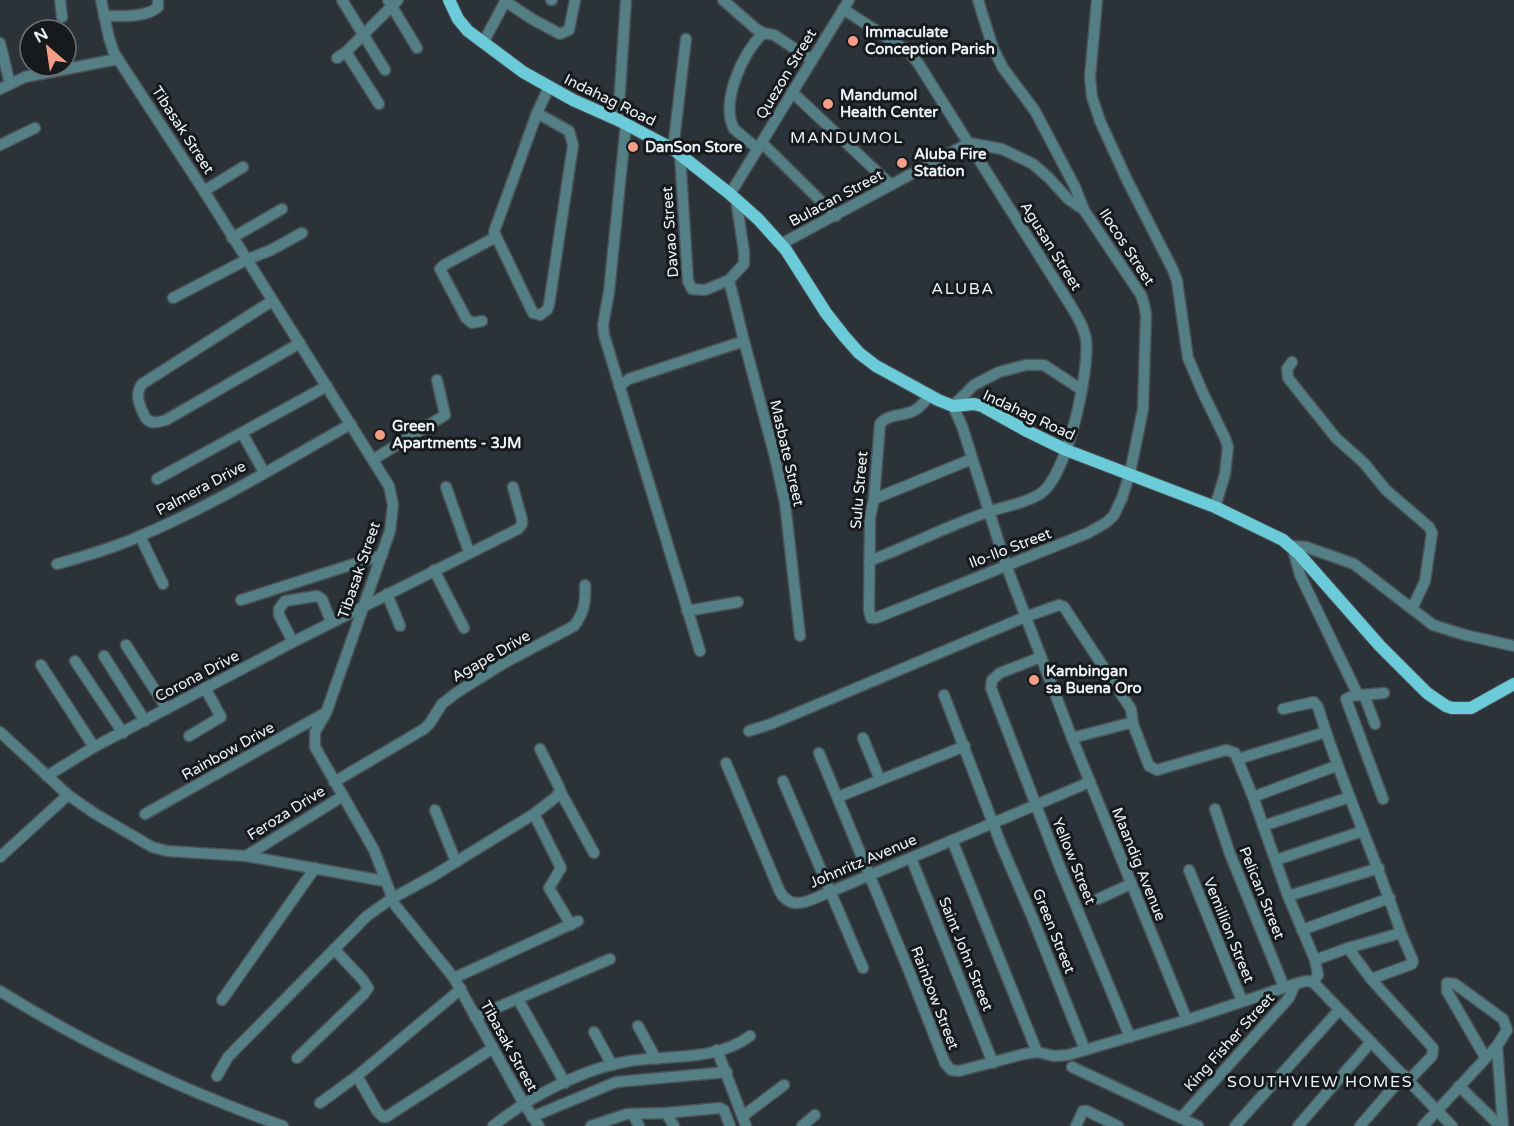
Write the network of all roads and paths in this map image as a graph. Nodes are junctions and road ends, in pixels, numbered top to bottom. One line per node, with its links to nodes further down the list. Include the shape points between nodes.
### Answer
1 (60, 0): 15 (street)
2 (101, 0): 14 (street, Tibasak Street)
3 (158, 0): 14 (street, via 154,10)
4 (342, 0): 17 (street)
5 (448, 0): 20 (main road, Indahag Road, via 458,19)
6 (574, 0): 11 (street, via 569,30 560,34)
7 (626, 0): 30 (street)
8 (723, 0): 16 (street)
9 (978, 0): 41 (street, via 1003,68 1040,119)
10 (1098, 0): 72 (street, via 1090,77 1092,97 1127,180 1177,280 1188,358 1226,438 1228,456)
11 (506, 1): 20 (street)
12 (392, 2): 17 (street); 21 (street)
13 (846, 4): 23 (street, Quezon Street); 32 (street, Agusan Street, via 914,57)
14 (104, 16): 22 (street, Tibasak Street)
15 (62, 17)
16 (764, 33): 23 (street, via 774,35); 34 (street, via 735,76 730,105 731,125)
17 (364, 34): 24 (street); 28 (street, via 341,55)
18 (686, 39): 35 (street)
19 (0, 43): 25 (street)
20 (483, 44): 26 (main road, Indahag Road)
21 (417, 48)
22 (118, 59): 25 (street, via 25,77); 38 (street, Tibasak Street)
23 (812, 60): 27 (street, Quezon Street)
24 (385, 70)
25 (5, 86)
26 (549, 87): 29 (street); 30 (main road, Indahag Road)
27 (792, 92): 34 (street, Quezon Street); 37 (street)
28 (379, 104)
29 (537, 113): 44 (street, via 497,222); 44 (street, via 569,131 573,145 549,305 544,313 537,315 531,309)
30 (622, 122): 35 (main road, Indahag Road); 57 (street, via 603,325)
31 (35, 128): 33 (street)
32 (969, 143): 37 (street, Bulacan Street); 41 (street, Ilocos Street, via 1002,149 1033,164); 58 (street, Agusan Street, via 1080,321 1086,348)
33 (0, 145)
34 (760, 146): 39 (street, Quezon Street); 42 (street)
35 (676, 151): 39 (main road, Indahag Road); 48 (street, Davao Street, via 690,286 705,290)
36 (243, 167): 38 (street)
37 (891, 185): 42 (street, Bulacan Street)
38 (204, 191): 45 (street, Tibasak Street)
39 (733, 197): 46 (main road, Indahag Road); 48 (street, via 745,260)
40 (282, 208): 45 (street)
41 (1084, 210): 67 (street, Ilocos Street, via 1141,295 1146,315 1143,409)
42 (836, 216): 46 (street, Bulacan Street)
43 (302, 233): 47 (street)
44 (496, 237): 51 (street, via 440,269 466,318 472,323)
45 (232, 238): 47 (street, Tibasak Street)
46 (781, 244): 59 (main road, Indahag Road, via 826,313 859,352)
47 (246, 260): 49 (street); 50 (street, Tibasak Street)
48 (729, 280): 52 (street, Masbate Street)
49 (173, 298)
50 (272, 301): 53 (street, Tibasak Street); 53 (street, via 148,379 139,388 142,411 150,422 166,420)
51 (482, 321)
52 (744, 341): 57 (street, via 629,379); 95 (street, Masbate Street, via 785,503)
53 (300, 343): 56 (street, Tibasak Street)
54 (1292, 362): 88 (street, via 1287,369 1288,378 1336,438 1386,490 1430,527 1425,581)
55 (437, 380): 64 (street, via 446,415)
56 (327, 386): 61 (street, Tibasak Street); 62 (street)
57 (619, 386): 89 (street)
58 (1082, 390): 60 (street, via 1044,366 1026,365 999,372 974,385); 63 (street, Agusan Street)
59 (929, 396): 60 (main road, Indahag Road); 71 (street, Sulu Street, via 918,409 889,417 880,424)
60 (953, 406): 63 (main road, Indahag Road, via 982,406); 65 (street, Maandig Avenue)
61 (351, 424): 64 (street, Tibasak Street); 66 (street, Palmera Drive)
62 (242, 433): 66 (street); 68 (street)
63 (1066, 450): 67 (main road, Indahag Road); 73 (street, Agusan Street, via 1052,484 1040,495)
64 (374, 459): 77 (street, Tibasak Street, via 389,486 393,505 390,531)
65 (972, 459): 71 (street); 73 (street, Maandig Avenue)
66 (264, 472): 74 (street, Palmera Drive)
67 (1130, 473): 72 (main road, Indahag Road); 80 (street, Ilo-Ilo Street, via 1118,508 1107,522)
68 (157, 479)
69 (446, 488): 76 (street)
70 (513, 488): 76 (street, Corona Drive, via 522,524)
71 (874, 499): 78 (street, Sulu Street)
72 (1215, 507): 75 (main road, Indahag Road)
73 (988, 512): 78 (street, Agusan Street); 80 (street, Maandig Avenue)
74 (140, 536): 79 (street, Palmera Drive); 82 (street)
75 (1292, 546): 88 (street, via 1354,564); 104 (main road, Indahag Road, via 1380,646 1436,701 1452,708 1471,708); 108 (street, via 1300,575)
76 (469, 552): 81 (street, Corona Drive)
77 (381, 555): 85 (street); 87 (street, Tibasak Street)
78 (869, 561): 91 (street, Sulu Street)
79 (57, 564)
80 (1006, 565): 90 (street, Maandig Avenue); 91 (street, Ilo-Ilo Street)
81 (434, 570): 84 (street, Corona Drive); 94 (street)
82 (163, 584)
83 (585, 585): 132 (street, Agape Drive, via 586,601 574,626 473,681 442,704 424,729)
84 (387, 594): 87 (street, Corona Drive); 93 (street)
85 (241, 600)
86 (738, 602): 89 (street)
87 (363, 606): 92 (street, Corona Drive); 111 (street, Tibasak Street)
88 (1412, 609): 98 (street, via 1439,628)
89 (687, 611): 99 (street)
90 (1025, 617): 101 (street, Maandig Avenue); 113 (street, via 1057,605 1064,608 1131,709); 115 (street)
91 (871, 618)
92 (331, 622): 96 (street, Corona Drive); 96 (street, via 318,596 285,602 279,615)
93 (400, 626)
94 (464, 628)
95 (800, 636)
96 (293, 642): 105 (street, Corona Drive)
97 (126, 645): 109 (street)
98 (1514, 646)
99 (700, 651)
100 (104, 656): 112 (street)
101 (1041, 657): 121 (street, Maandig Avenue); 141 (street, Yellow Street, via 995,677 991,684)
102 (75, 661): 118 (street)
103 (41, 665): 123 (street)
104 (1514, 684)
105 (205, 688): 109 (street, Corona Drive); 119 (street, via 221,717)
106 (1384, 693): 108 (street)
107 (944, 694): 122 (street, Green Street)
108 (1361, 695): 114 (street); 140 (street, via 1350,696 1346,701)
109 (167, 708): 112 (street, Corona Drive)
110 (1283, 709): 117 (street, via 1316,703)
111 (326, 713): 132 (street, Tibasak Street, via 314,741); 144 (street, Rainbow Drive)
112 (145, 721): 118 (street, Corona Drive)
113 (1132, 724): 121 (street); 126 (street, via 1153,769 1226,750)
114 (1375, 724)
115 (749, 731)
116 (0, 732): 129 (street)
117 (1326, 732): 126 (street); 128 (street)
118 (123, 733): 123 (street, Corona Drive)
119 (189, 736)
120 (863, 738): 130 (street)
121 (1072, 738): 133 (street, Maandig Avenue)
122 (965, 746): 130 (street); 146 (street, Green Street)
123 (94, 747): 129 (street, Corona Drive)
124 (540, 749): 134 (street)
125 (819, 753): 137 (street, Rainbow Street)
126 (1238, 759): 138 (street)
127 (726, 764): 162 (street, Johnritz Avenue, via 785,898 800,903)
128 (1336, 766): 138 (street); 139 (street)
129 (47, 776): 135 (street)
130 (880, 780): 137 (street)
131 (783, 781): 162 (street)
132 (334, 782): 136 (street, Tibasak Street)
133 (1090, 782): 141 (street, Johnritz Avenue); 161 (street, Maandig Avenue)
134 (560, 790): 145 (street); 150 (street)
135 (68, 795): 151 (street, via 152,847); 152 (street)
136 (343, 796): 151 (street, Feroza Drive); 160 (street, Tibasak Street, via 374,850)
137 (838, 797): 159 (street, Rainbow Street)
138 (1253, 797): 147 (street)
139 (1350, 797): 147 (street); 148 (street)
140 (1383, 799)
141 (1036, 806): 146 (street, Johnritz Avenue); 189 (street, Yellow Street)
142 (1215, 809): 177 (street, Pelican Street, via 1230,854)
143 (435, 810): 155 (street)
144 (145, 814)
145 (534, 814): 155 (street); 174 (street, via 561,868 549,888 574,923)
146 (993, 823): 149 (street, Johnritz Avenue); 194 (street, Green Street)
147 (1263, 826): 154 (street)
148 (1364, 831): 154 (street); 157 (street)
149 (952, 840): 153 (street, Johnritz Avenue); 195 (street)
150 (594, 853)
151 (246, 856): 156 (street)
152 (0, 857)
153 (911, 858): 159 (street, Johnritz Avenue); 199 (street, Saint John Street)
154 (1276, 860): 163 (street)
155 (456, 861): 165 (street)
156 (315, 868): 160 (street); 181 (street)
157 (1379, 868): 163 (street); 164 (street)
158 (1189, 870): 182 (street, Vemillion Street)
159 (870, 875): 162 (street, Johnritz Avenue); 199 (street, Rainbow Street, via 947,1066 959,1071)
160 (384, 880): 165 (street, Tibasak Street)
161 (1131, 884): 166 (street); 185 (street, Maandig Avenue)
162 (830, 892): 173 (street)
163 (1288, 896): 167 (street)
164 (1390, 898): 167 (street); 168 (street)
165 (391, 899): 170 (street, via 367,916); 174 (street, Tibasak Street)
166 (1098, 899)
167 (1302, 930): 172 (street)
168 (1401, 933): 169 (street); 175 (street, via 1412,964)
169 (1348, 948): 172 (street); 175 (street)
170 (334, 949): 196 (street, via 368,988); 203 (street, via 228,1057)
171 (610, 959): 180 (street)
172 (1315, 960): 176 (street, via 1318,975)
173 (863, 968)
174 (454, 978): 178 (street, Tibasak Street)
175 (1371, 979): 205 (street, via 1433,1048 1432,1056)
176 (1313, 982): 177 (street); 183 (street)
177 (1289, 985): 182 (street); 215 (street, King Fisher Street, via 1289,998)
178 (461, 989): 184 (street, Tibasak Street); 204 (street)
179 (0, 991): 219 (street, via 103,1049)
180 (518, 999): 184 (street); 206 (street)
181 (222, 1000)
182 (1242, 1001): 185 (street)
183 (1339, 1010): 190 (street); 228 (street)
184 (475, 1017): 192 (street, Tibasak Street)
185 (1187, 1020): 189 (street, Rainbow Street)
186 (638, 1026): 198 (street)
187 (594, 1032): 200 (street)
188 (750, 1036): 193 (street)
189 (1130, 1037): 194 (street, Rainbow Street)
190 (1371, 1042): 205 (street); 229 (street)
191 (1497, 1046): 197 (street); 197 (street, via 1508,1026 1503,1019 1455,984 1446,985); 233 (street)
192 (493, 1048): 204 (street, via 386,1117 377,1112); 210 (street, Tibasak Street)
193 (717, 1050): 198 (street); 202 (street)
194 (1085, 1050): 195 (street, Rainbow Street, via 1054,1056)
195 (1037, 1052): 199 (street, Rainbow Street)
196 (297, 1058)
197 (1485, 1058): 208 (street)
198 (656, 1059): 200 (street)
199 (993, 1063)
200 (612, 1065): 206 (street)
201 (1072, 1067): 215 (street)
202 (727, 1072): 216 (street, via 616,1083); 217 (street)
203 (218, 1076)
204 (357, 1076): 209 (street)
205 (1406, 1077): 211 (street); 230 (street)
206 (565, 1083): 210 (street)
207 (784, 1084): 217 (street)
208 (1459, 1086): 211 (street); 233 (street)
209 (320, 1103)
210 (524, 1104): 216 (street, Tibasak Street); 220 (street)
211 (1437, 1110): 231 (street); 232 (street)
212 (666, 1113): 213 (street); 222 (street); 223 (street, via 720,1108)
213 (633, 1114): 218 (street); 221 (street)
214 (815, 1115): 224 (street)
215 (1181, 1118): 227 (street)
216 (536, 1121)
217 (745, 1121)
218 (596, 1125)
219 (283, 1126)
220 (493, 1126)
221 (639, 1126)
222 (674, 1126)
223 (730, 1126)
224 (802, 1126)
225 (1076, 1126): 226 (street, via 1083,1111)
226 (1119, 1126)
227 (1198, 1126)
228 (1235, 1126)
229 (1298, 1126)
230 (1360, 1126)
231 (1424, 1126)
232 (1452, 1126)
233 (1501, 1126)

